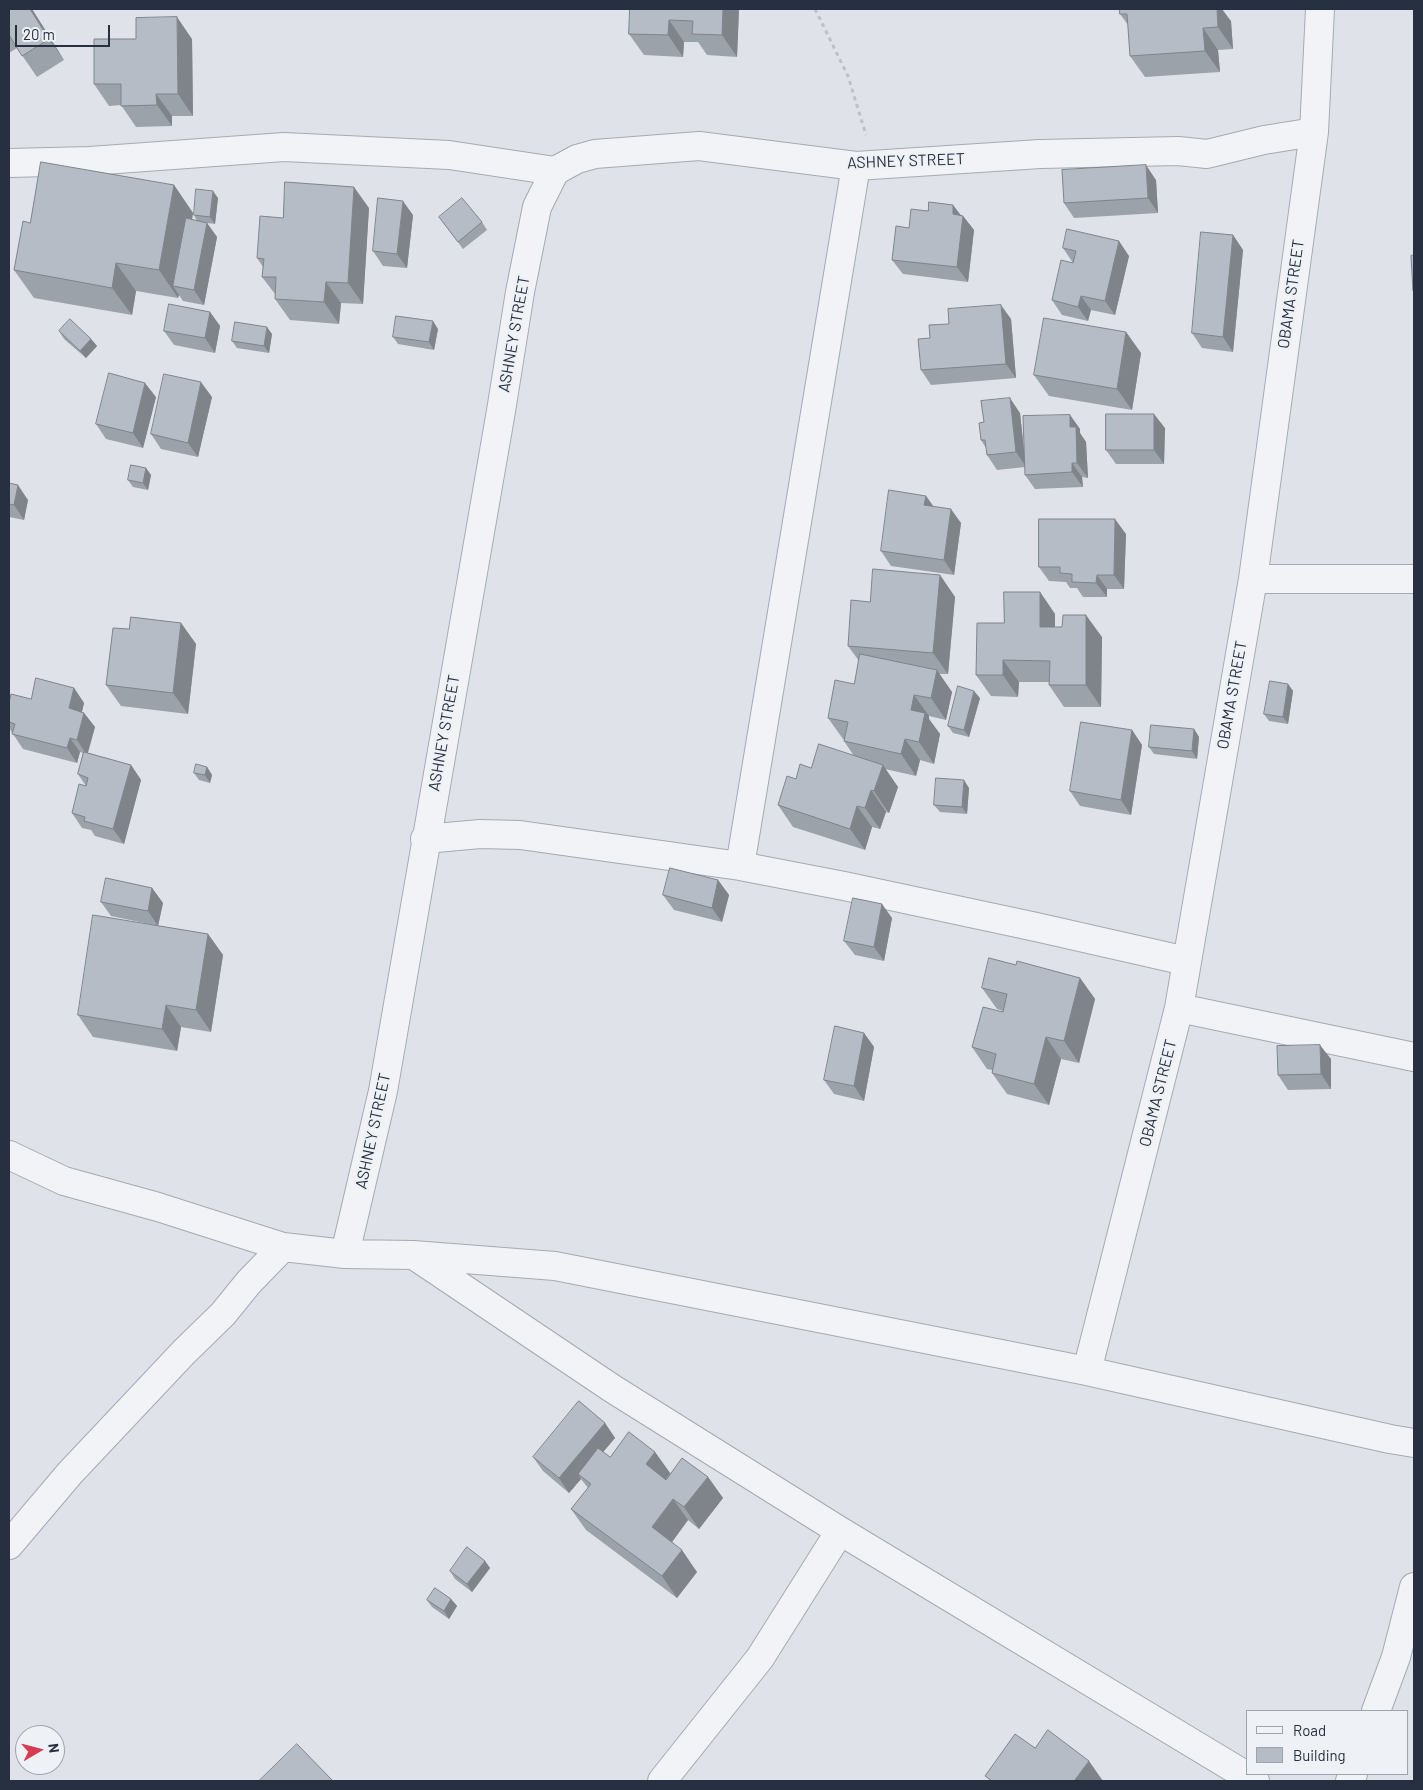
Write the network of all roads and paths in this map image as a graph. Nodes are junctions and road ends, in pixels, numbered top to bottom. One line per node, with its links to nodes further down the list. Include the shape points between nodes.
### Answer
1 (815, 9): 5 (path, via 848,76 866,136)
2 (1320, 9): 3 (street, OBAMA STREET)
3 (1314, 132): 5 (street, ASHNEY STREET, via 1207,154 1178,151 1040,154); 8 (street, OBAMA STREET)
4 (9, 163): 7 (street, via 90,161 284,147 449,155)
5 (888, 164): 6 (street, ASHNEY STREET)
6 (856, 166): 7 (street, ASHNEY STREET, via 699,146 595,154 577,159); 11 (street)
7 (555, 172): 10 (street, ASHNEY STREET, via 537,207 520,292)
8 (1252, 579): 9 (street); 12 (street, OBAMA STREET)
9 (1414, 579)
10 (425, 839): 11 (street, via 480,834 520,835); 17 (street, ASHNEY STREET, via 382,1090)
11 (740, 866): 12 (street)
12 (1186, 961): 13 (street, OBAMA STREET)
13 (1179, 1008): 14 (street); 19 (street, OBAMA STREET)
14 (1414, 1057)
15 (9, 1155): 16 (street, via 64,1181)
16 (284, 1247): 17 (street); 22 (street, via 70,1473)
17 (345, 1254): 18 (street)
18 (413, 1255): 19 (street, via 555,1266); 21 (street, via 613,1389)
19 (1087, 1372): 20 (street)
20 (1414, 1443)
21 (840, 1531): 25 (street, via 760,1658); 26 (street)
22 (9, 1545)
23 (1414, 1587): 24 (street, via 1396,1657)
24 (1376, 1710)
25 (662, 1781)
26 (1255, 1781)

